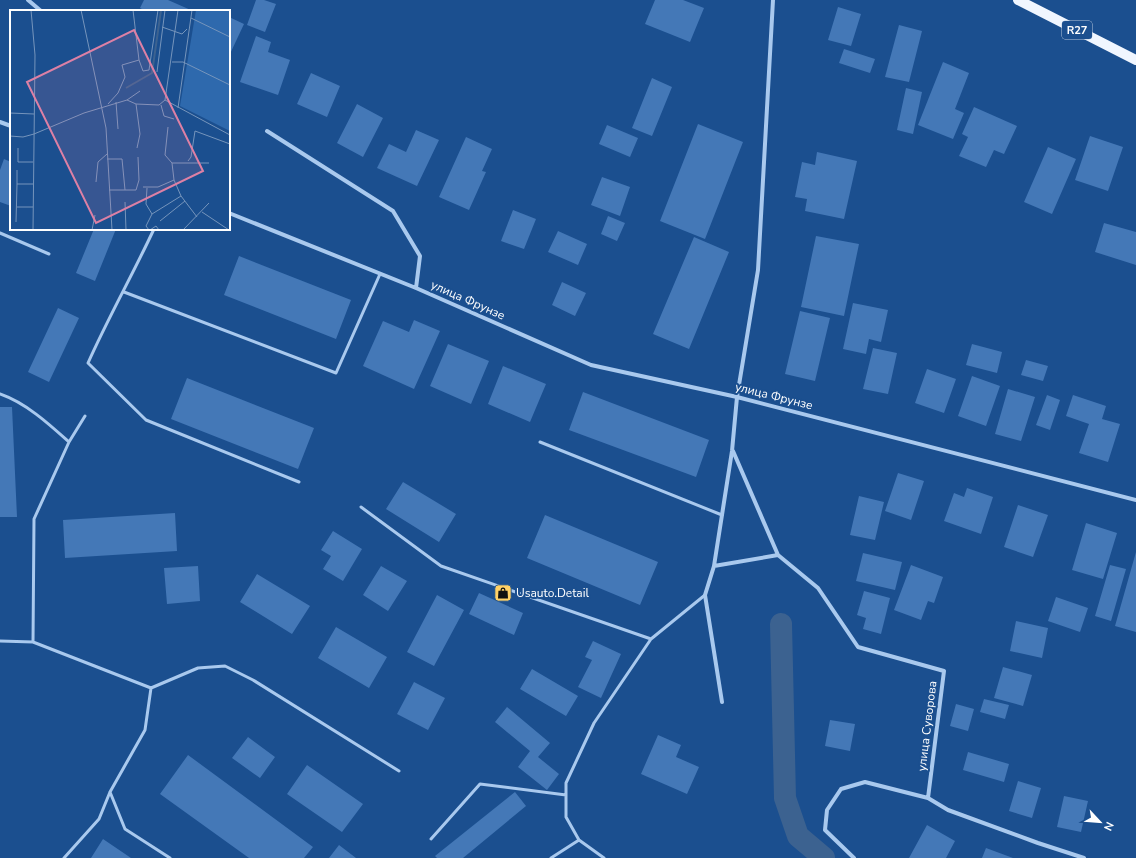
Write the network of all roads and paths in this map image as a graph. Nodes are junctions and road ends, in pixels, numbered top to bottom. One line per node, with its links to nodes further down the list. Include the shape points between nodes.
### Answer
1 (28, 0): 4 (street)
2 (773, 0): 17 (street, via 758,270)
3 (1018, 0): 5 (main road, R27)
4 (40, 10)
5 (1136, 60)
6 (0, 122): 7 (street)
7 (10, 126)
8 (267, 131): 14 (street, улица Фрунзе, via 393,210 420,256)
9 (230, 213): 13 (street, улица Фрунзе)
10 (154, 230): 15 (lane)
11 (0, 233): 12 (lane)
12 (49, 254)
13 (380, 274): 14 (street, улица Фрунзе); 15 (lane, via 336,374)
14 (416, 288): 17 (street, улица Фрунзе, via 591,365)
15 (124, 292): 22 (lane, via 109,316 88,363 146,420)
16 (0, 394): 19 (lane, via 46,422)
17 (737, 397): 21 (street); 23 (street, улица Фрунзе)
18 (85, 416): 19 (lane)
19 (69, 442): 31 (lane, via 34,519)
20 (540, 442): 25 (lane)
21 (732, 451): 25 (street); 26 (street, улица Суворова)
22 (299, 482)
23 (1136, 500)
24 (360, 507): 29 (lane, via 441,566)
25 (722, 515): 27 (street)
26 (778, 555): 27 (street); 37 (street, улица Суворова, via 818,588 858,648 944,671)
27 (714, 566): 28 (street)
28 (706, 595): 29 (lane); 33 (street)
29 (651, 639): 36 (lane, via 594,724 566,783)
30 (0, 641): 31 (lane)
31 (33, 642): 32 (lane)
32 (151, 688): 34 (lane, via 198,668 225,666 253,680); 35 (lane, via 145,730)
33 (722, 702)
34 (399, 771)
35 (110, 792): 40 (lane, via 99,819); 41 (lane, via 125,829)
36 (566, 795): 38 (lane, via 480,784); 39 (lane, via 566,817)
37 (928, 798): 44 (street, via 865,782 841,789 828,810 825,830); 45 (street, via 948,810 1038,844)
38 (432, 839)
39 (578, 840): 42 (lane); 43 (lane)
40 (64, 858)
41 (170, 858)
42 (551, 858)
43 (604, 858)
44 (854, 858)
45 (1084, 858)

